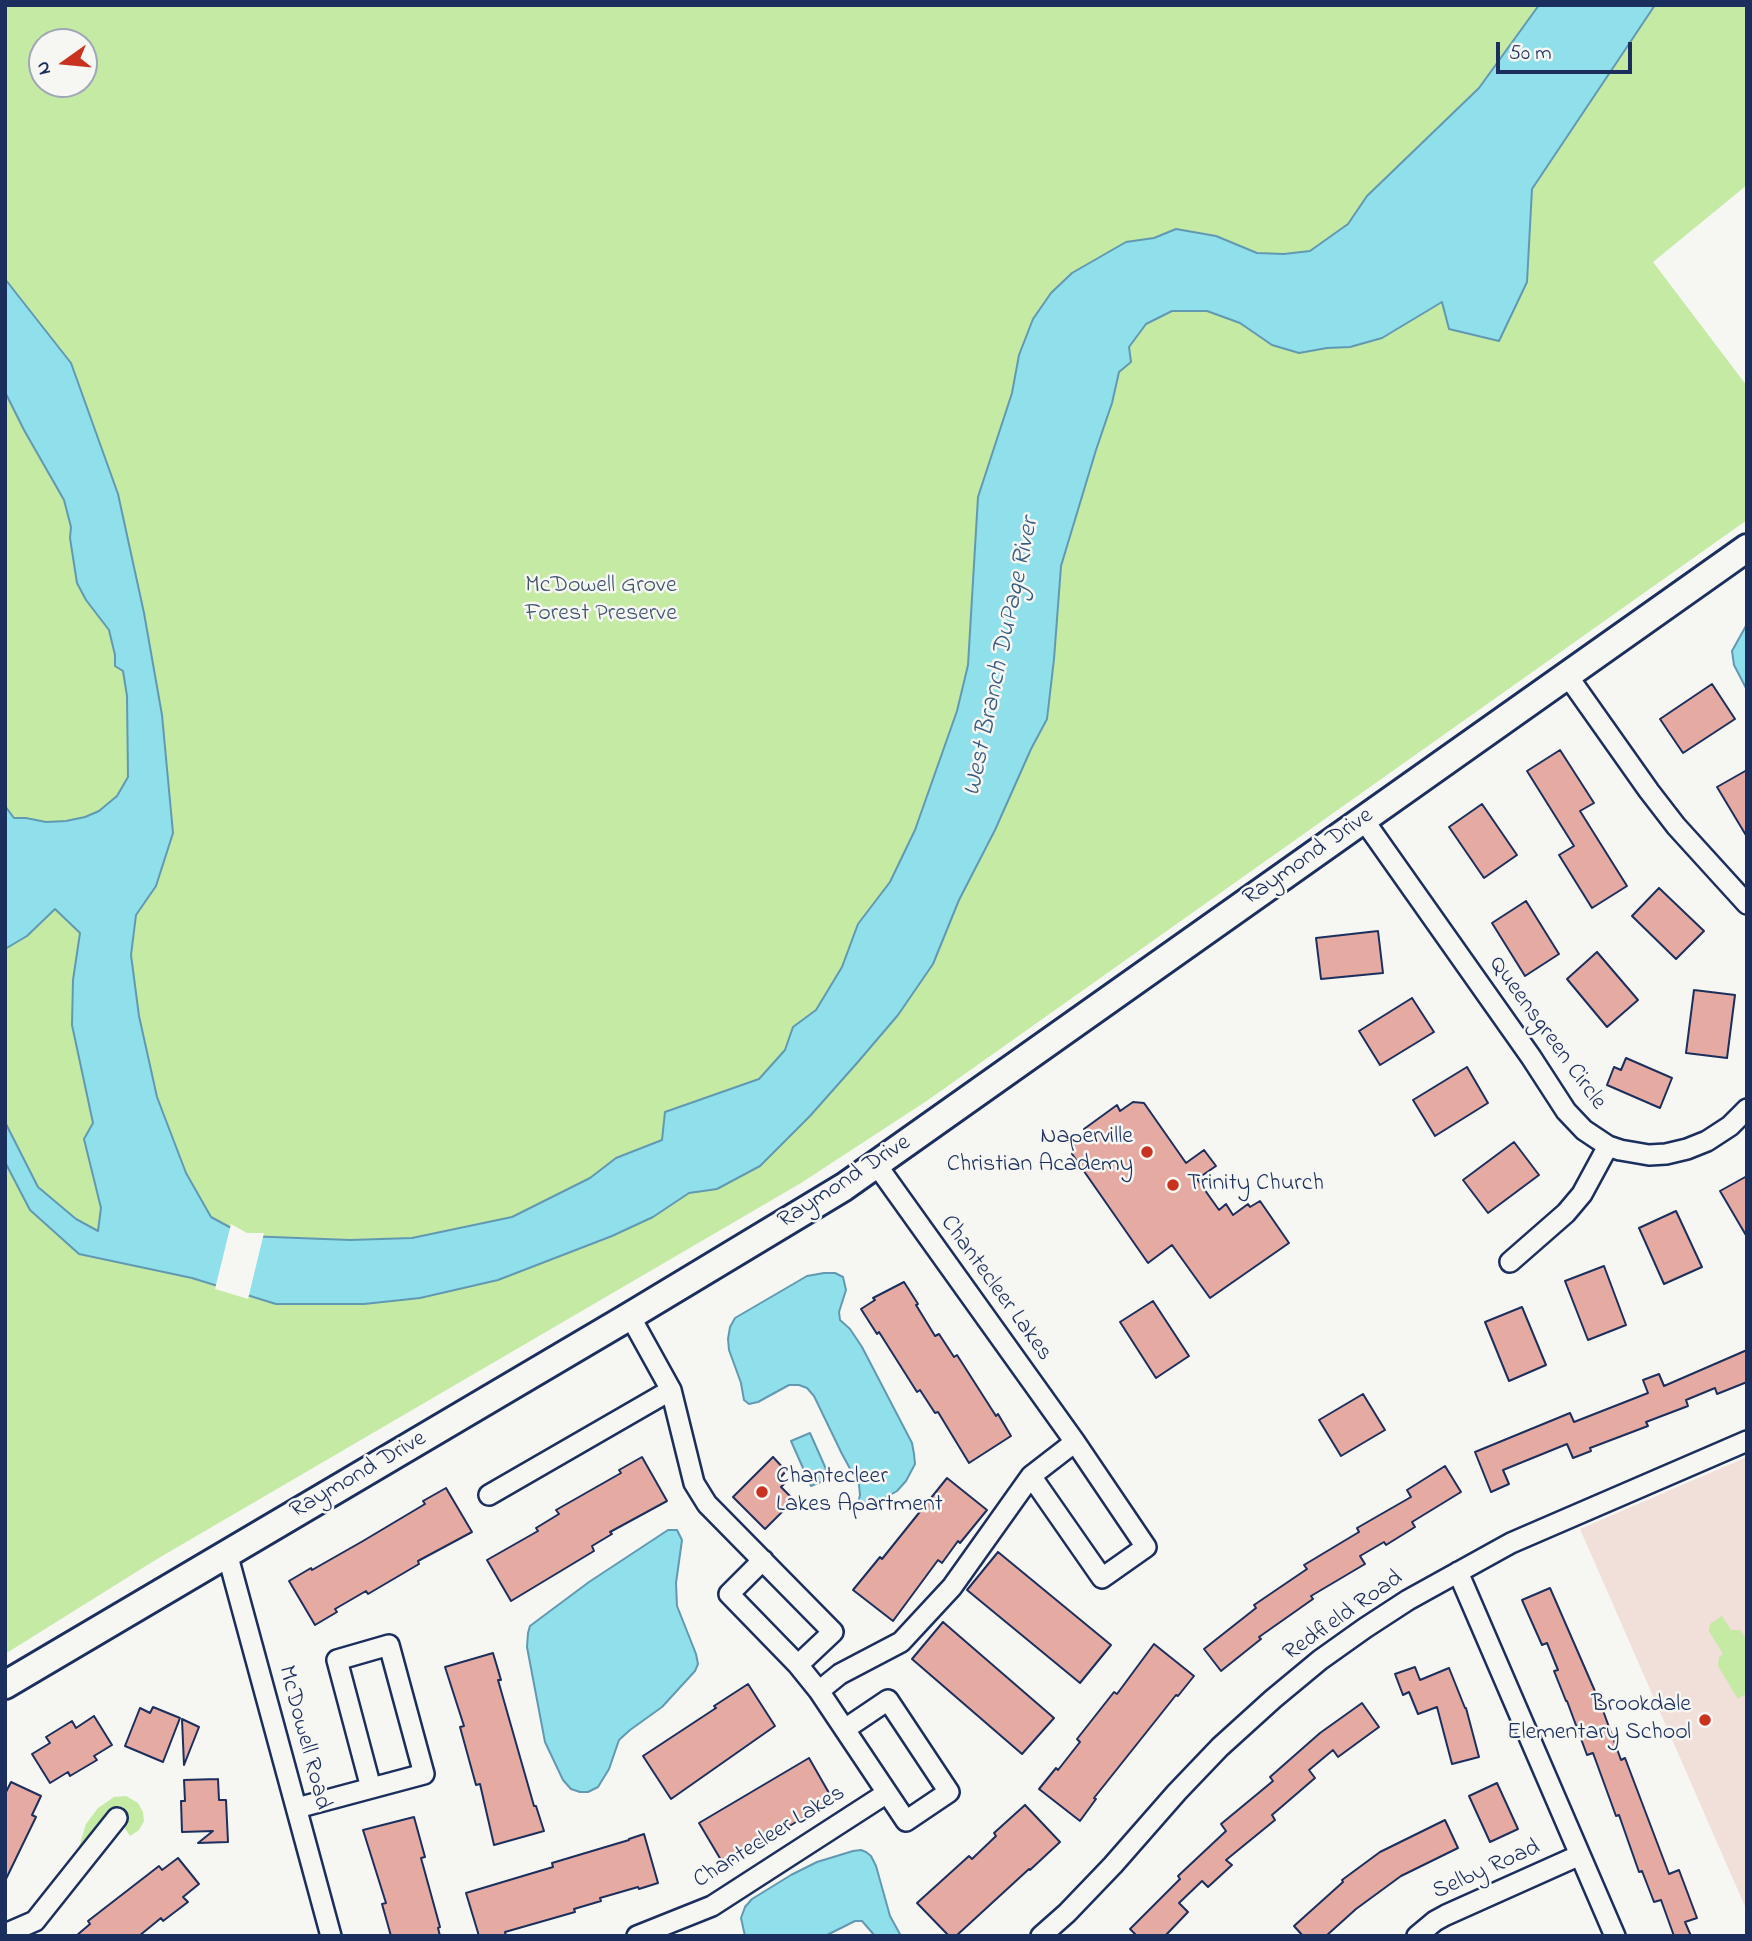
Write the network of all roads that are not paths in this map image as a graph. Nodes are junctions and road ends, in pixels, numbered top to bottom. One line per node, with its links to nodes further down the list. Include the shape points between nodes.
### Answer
1 (1747, 548): 2 (street, Raymond Drive)
2 (1567, 675): 3 (street, Raymond Drive); 4 (street, via 1676,826)
3 (1363, 819): 6 (street, Queensgreen Circle, via 1566,1111); 7 (street, Raymond Drive)
4 (1747, 904)
5 (1747, 1109): 6 (street, Queensgreen Circle, via 1730,1126 1687,1149 1648,1155)
6 (1608, 1146): 8 (street, via 1566,1213)
7 (876, 1164): 9 (street, Raymond Drive); 12 (street, Chantecleer Lakes)
8 (1510, 1262)
9 (630, 1316): 10 (street); 15 (street, Raymond Drive)
10 (671, 1390): 14 (street); 16 (street, via 694,1483 707,1504)
11 (1747, 1441): 17 (street, Redfield Road, via 1575,1514)
12 (1075, 1442): 13 (street); 13 (street, Chantecleer Lakes, via 1146,1547 1101,1578)
13 (1031, 1475): 20 (street, via 952,1587 901,1642 840,1674)
14 (489, 1495)
15 (227, 1553): 19 (street, Raymond Drive); 24 (street, McDowell Road)
16 (763, 1560): 18 (street, Chantecleer Lakes, via 729,1594); 18 (street, via 833,1632)
17 (1458, 1572): 26 (street); 30 (street, Redfield Road, via 1365,1628 1273,1699 1212,1756)
18 (798, 1665): 20 (street, Chantecleer Lakes)
19 (5, 1685)
20 (819, 1691): 21 (street, Chantecleer Lakes)
21 (845, 1729): 23 (street, Chantecleer Lakes); 23 (street, Chantecleer Lakes, via 888,1700 949,1793 906,1821)
22 (371, 1788): 22 (street, via 337,1660 389,1645 424,1774); 24 (street)
23 (887, 1793): 29 (street, Chantecleer Lakes, via 712,1906)
24 (296, 1808): 28 (street, McDowell Road)
25 (117, 1818): 27 (street, via 34,1921)
26 (1580, 1855): 31 (street, Selby Road, via 1446,1915); 32 (street)
27 (5, 1934)
28 (331, 1936)
29 (637, 1936)
30 (1041, 1936)
31 (1417, 1936)
32 (1615, 1936)

